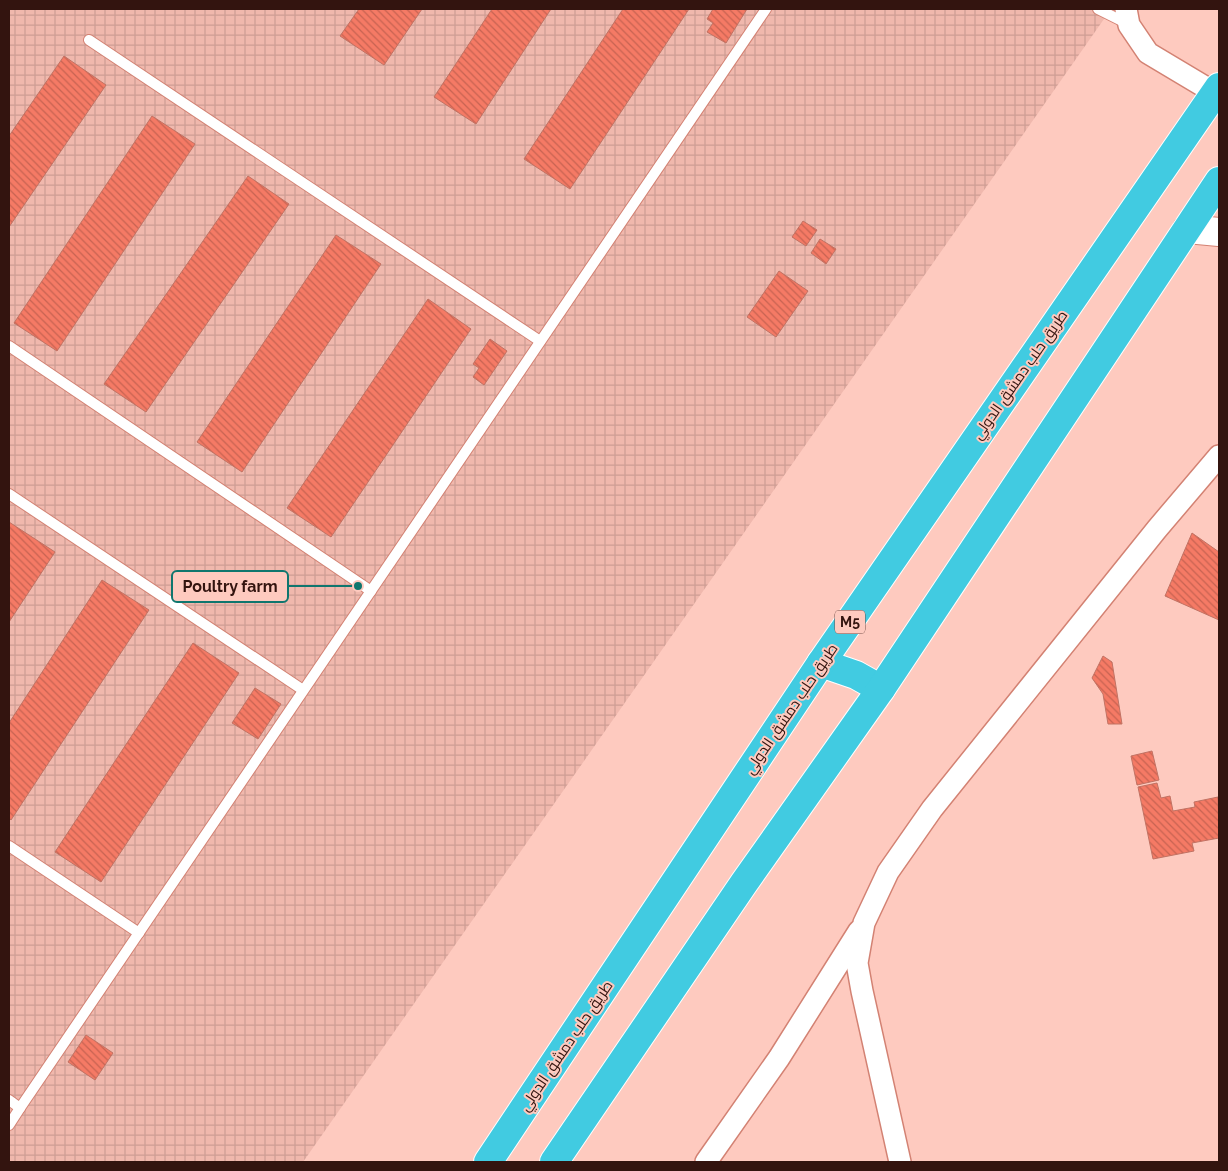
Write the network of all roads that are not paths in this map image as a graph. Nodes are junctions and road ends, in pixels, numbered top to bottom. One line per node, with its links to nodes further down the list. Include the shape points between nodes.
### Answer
1 (766, 9): 9 (lane)
2 (1098, 9): 3 (lane)
3 (1128, 17): 5 (street, via 1148,53)
4 (89, 40): 9 (lane)
5 (1217, 90): 14 (highway, طريق حلب دمشق الدولي / M5)
6 (1219, 181): 7 (highway)
7 (1187, 229): 8 (main road); 15 (highway)
8 (1219, 232)
9 (540, 341): 13 (lane)
10 (9, 346): 13 (lane)
11 (1219, 456): 18 (street, via 932,809 888,872)
12 (9, 494): 16 (lane)
13 (371, 591): 16 (lane)
14 (821, 663): 15 (highway, via 856,675); 23 (highway, طريق حلب دمشق الدولي / M5)
15 (881, 689): 24 (highway)
16 (303, 690): 19 (lane)
17 (9, 846): 19 (lane)
18 (864, 923): 25 (street, via 779,1058); 26 (street, via 857,963)
19 (139, 933): 21 (lane)
20 (9, 1100): 21 (lane)
21 (20, 1108): 22 (lane)
22 (9, 1126)
23 (488, 1162)
24 (554, 1162)
25 (706, 1162)
26 (900, 1162)

